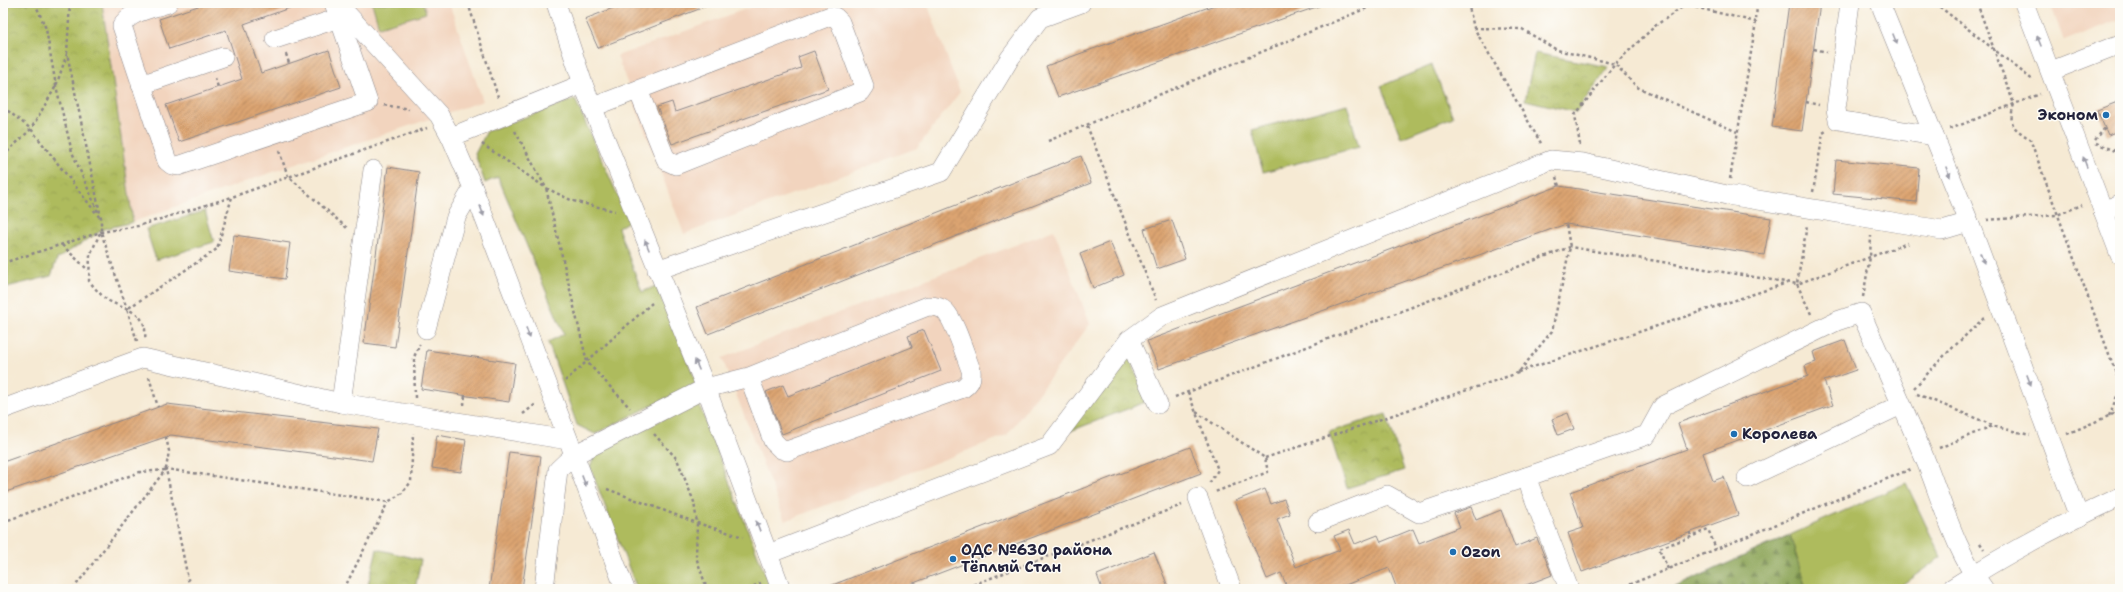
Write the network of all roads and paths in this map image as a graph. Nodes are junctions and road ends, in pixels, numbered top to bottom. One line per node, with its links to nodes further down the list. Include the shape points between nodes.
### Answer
1 (35, 3): 30 (path, via 46,29)
2 (70, 3): 23 (path)
3 (168, 3): 29 (street, via 132,15 122,26)
4 (468, 3): 37 (path)
5 (556, 3): 28 (street)
6 (1081, 3): 78 (street, via 1040,18 1010,58 941,172)
7 (1379, 3): 41 (path)
8 (1468, 3): 19 (path)
9 (1678, 3): 16 (path)
10 (1757, 3): 18 (path)
11 (1850, 3): 39 (street, via 1836,109)
12 (1880, 3): 45 (street, one-way to 45)
13 (1935, 3): 22 (path)
14 (1977, 3): 22 (path)
15 (2024, 3): 26 (street, one-way to 15)
16 (1688, 4): 18 (path); 25 (path, via 1655,26)
17 (337, 8): 20 (street); 32 (street); 46 (street, via 439,115)
18 (1756, 22): 44 (path)
19 (1474, 28): 25 (path, via 1522,29 1557,50); 52 (path)
20 (274, 39)
21 (2120, 44): 26 (street)
22 (1992, 46): 27 (path); 33 (path)
23 (67, 53): 30 (path); 65 (path)
24 (223, 57): 29 (street)
25 (1615, 64): 44 (path, via 1637,87); 53 (path, via 1575,115)
26 (2051, 71): 33 (path, via 2047,92); 61 (street, one-way to 26)
27 (2035, 82)
28 (583, 84): 35 (street); 37 (street)
29 (141, 85): 32 (street, via 166,161 178,166)
30 (56, 86): 43 (path); 65 (path, via 72,152)
31 (638, 90): 31 (street, via 830,16 840,22 864,86 860,92 676,165 667,161); 35 (street)
32 (368, 102): 36 (path)
33 (2014, 104): 45 (path); 63 (path, via 2011,114 2012,125 2030,139)
34 (3, 107): 43 (path)
35 (593, 107): 64 (street)
36 (410, 110)
37 (506, 114): 46 (street); 58 (path)
38 (2100, 115): 40 (path)
39 (1838, 120): 45 (street); 62 (path, via 1823,134)
40 (2086, 120)
41 (1087, 126): 47 (path); 85 (path)
42 (2105, 128): 49 (path)
43 (31, 129): 51 (path); 65 (path)
44 (1737, 132): 59 (path)
45 (1934, 136): 67 (street, one-way to 67)
46 (451, 137): 55 (path, via 431,127); 57 (street)
47 (1048, 141)
48 (480, 142): 58 (path)
49 (2093, 142)
50 (278, 149): 55 (path)
51 (3, 156)
52 (1551, 160): 53 (street); 56 (path); 85 (street)
53 (1583, 163): 59 (street)
54 (373, 170): 71 (street)
55 (288, 176): 60 (path); 71 (path)
56 (1559, 186)
57 (473, 188): 86 (street, via 456,218); 99 (street, one-way to 99)
58 (546, 188): 64 (path, via 573,201); 92 (path)
59 (1727, 195): 62 (street)
60 (232, 196): 69 (path, via 138,226); 83 (path, via 217,249)
61 (2107, 204): 63 (path); 74 (street)
62 (1810, 209): 66 (street); 80 (path)
63 (2057, 215): 67 (path); 95 (path)
64 (635, 216): 78 (street, one-way to 64)
65 (101, 218): 69 (path)
66 (1871, 219): 67 (street, via 1942,230); 75 (path)
67 (1968, 222): 82 (street, one-way to 82)
68 (1566, 224): 73 (path)
69 (101, 232): 72 (path); 77 (path, via 90,255); 83 (path)
70 (1913, 241): 75 (path)
71 (363, 243): 102 (street)
72 (62, 245): 76 (path); 77 (path)
73 (1570, 247): 79 (path); 93 (path, via 1552,331); 98 (path)
74 (2120, 255)
75 (1870, 257): 80 (path); 84 (path)
76 (3, 264)
77 (88, 270): 83 (path, via 89,281 97,290 108,300)
78 (657, 270): 81 (street)
79 (1789, 282): 80 (path); 93 (path)
80 (1797, 284): 87 (path)
81 (666, 290): 92 (path); 96 (street, one-way to 81)
82 (2000, 303): 112 (path, via 1945,355 1911,392); 114 (street, one-way to 114)
83 (127, 309): 88 (path); 91 (path, via 137,313 144,325)
84 (1861, 313): 87 (street); 105 (street)
85 (1162, 316): 89 (street)
86 (426, 329)
87 (1819, 330): 119 (street, via 1663,406 1647,435)
88 (136, 336)
89 (1130, 340): 103 (street); 131 (street, via 1050,446)
90 (414, 357): 101 (path)
91 (143, 358): 102 (street); 106 (street)
92 (587, 362): 99 (path); 111 (path)
93 (1518, 373): 116 (path)
94 (748, 377): 94 (street, via 928,306 936,306 945,311 972,376 969,384 963,388 787,451 773,441); 96 (street)
95 (2120, 384)
96 (706, 388): 111 (street); 131 (street, one-way to 96)
97 (2120, 389): 110 (path)
98 (1188, 392): 103 (path); 108 (path)
99 (550, 394): 115 (street)
100 (465, 395): 104 (path)
101 (415, 396)
102 (341, 403): 109 (street)
103 (1158, 404)
104 (464, 405)
105 (1901, 405): 117 (street); 120 (street)
106 (3, 409)
107 (2120, 411): 110 (path)
108 (1196, 412): 116 (path); 123 (path, via 1218,470)
109 (414, 415): 115 (street); 124 (path, via 411,482 402,493)
110 (2109, 416): 114 (path)
111 (642, 420): 115 (street); 128 (path, via 677,459 694,502)
112 (1992, 426): 114 (path); 117 (path, via 1934,450)
113 (166, 437): 118 (path, via 169,452)
114 (2052, 440): 125 (street)
115 (571, 447): 121 (street); 138 (street, via 558,470)
116 (1265, 458): 123 (path, via 1268,472)
117 (1924, 458): 132 (path, via 1909,470); 134 (street)
118 (166, 470): 124 (path); 126 (path, via 140,472); 135 (path); 136 (path)
119 (1526, 477): 127 (street, via 1420,514 1387,495); 144 (street)
120 (1747, 478)
121 (584, 480): 128 (path); 139 (street, one-way to 139)
122 (2120, 497): 125 (street)
123 (1198, 498): 142 (path); 143 (street)
124 (388, 502): 137 (path)
125 (2079, 516): 134 (street, via 1994,562)
126 (3, 522)
127 (1318, 522)
128 (698, 523): 131 (path); 140 (path, via 696,557)
129 (1690, 532): 130 (path)
130 (1691, 537): 132 (path, via 1708,529); 133 (path, via 1659,548)
131 (767, 549): 141 (street)
132 (1716, 549): 133 (path)
133 (1668, 569): 145 (path)
134 (1978, 582): 146 (street)
135 (73, 589)
136 (190, 589)
137 (344, 589)
138 (544, 589)
139 (625, 589)
140 (707, 589)
141 (781, 589)
142 (962, 589)
143 (1232, 589)
144 (1569, 589)
145 (1620, 589)
146 (1951, 589)

